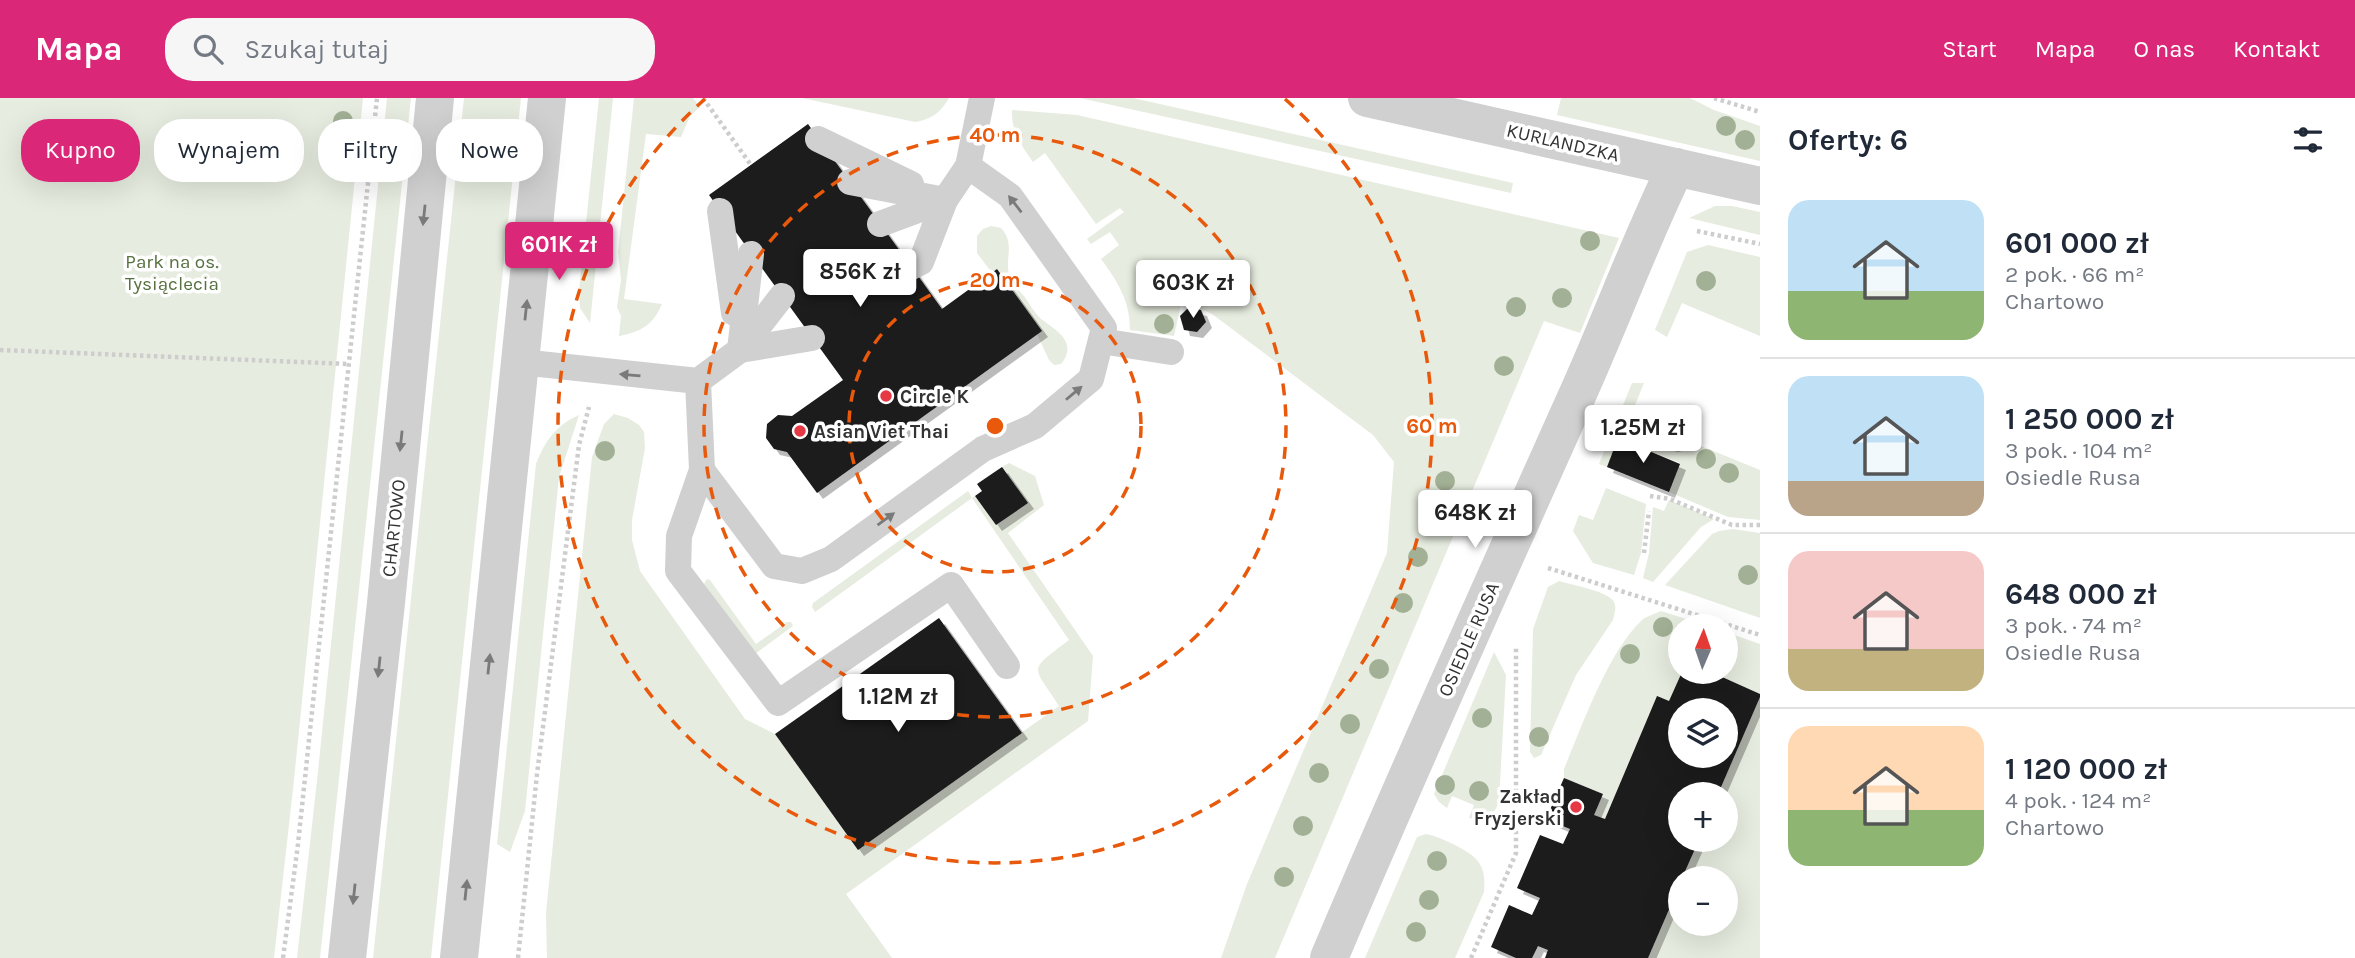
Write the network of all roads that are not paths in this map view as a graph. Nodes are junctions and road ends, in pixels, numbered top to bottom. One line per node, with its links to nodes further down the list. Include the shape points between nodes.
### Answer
1 (435, 98): 24 (street, CHARTOWO, one-way to 24)
2 (982, 98): 6 (lane)
3 (1367, 98): 7 (street, KURLANDZKA)
4 (549, 101): 20 (street, one-way to 4)
5 (818, 139): 10 (lane)
6 (968, 166): 10 (lane); 17 (lane, one-way to 6, via 1104,328 1010,196)
7 (1676, 167): 9 (street, KURLANDZKA); 26 (street, OSIEDLE RUSA)
8 (849, 182): 10 (lane)
9 (1760, 186)
10 (945, 200): 12 (lane); 14 (lane, via 921,262)
11 (720, 211): 18 (lane)
12 (880, 224)
13 (751, 254): 18 (lane)
14 (911, 267)
15 (782, 296): 18 (lane)
16 (812, 338): 18 (lane)
17 (1101, 341): 19 (lane); 22 (lane, one-way to 17, via 774,566 802,571 831,559 983,449 1035,426 1091,379)
18 (740, 350): 21 (lane)
19 (1171, 352)
20 (520, 362): 21 (lane, one-way to 20); 25 (street, one-way to 20)
21 (698, 382): 22 (lane)
22 (702, 470): 23 (lane, via 679,536 678,571 778,704 951,585)
23 (1007, 666)
24 (347, 958)
25 (459, 958)
26 (1329, 958)

